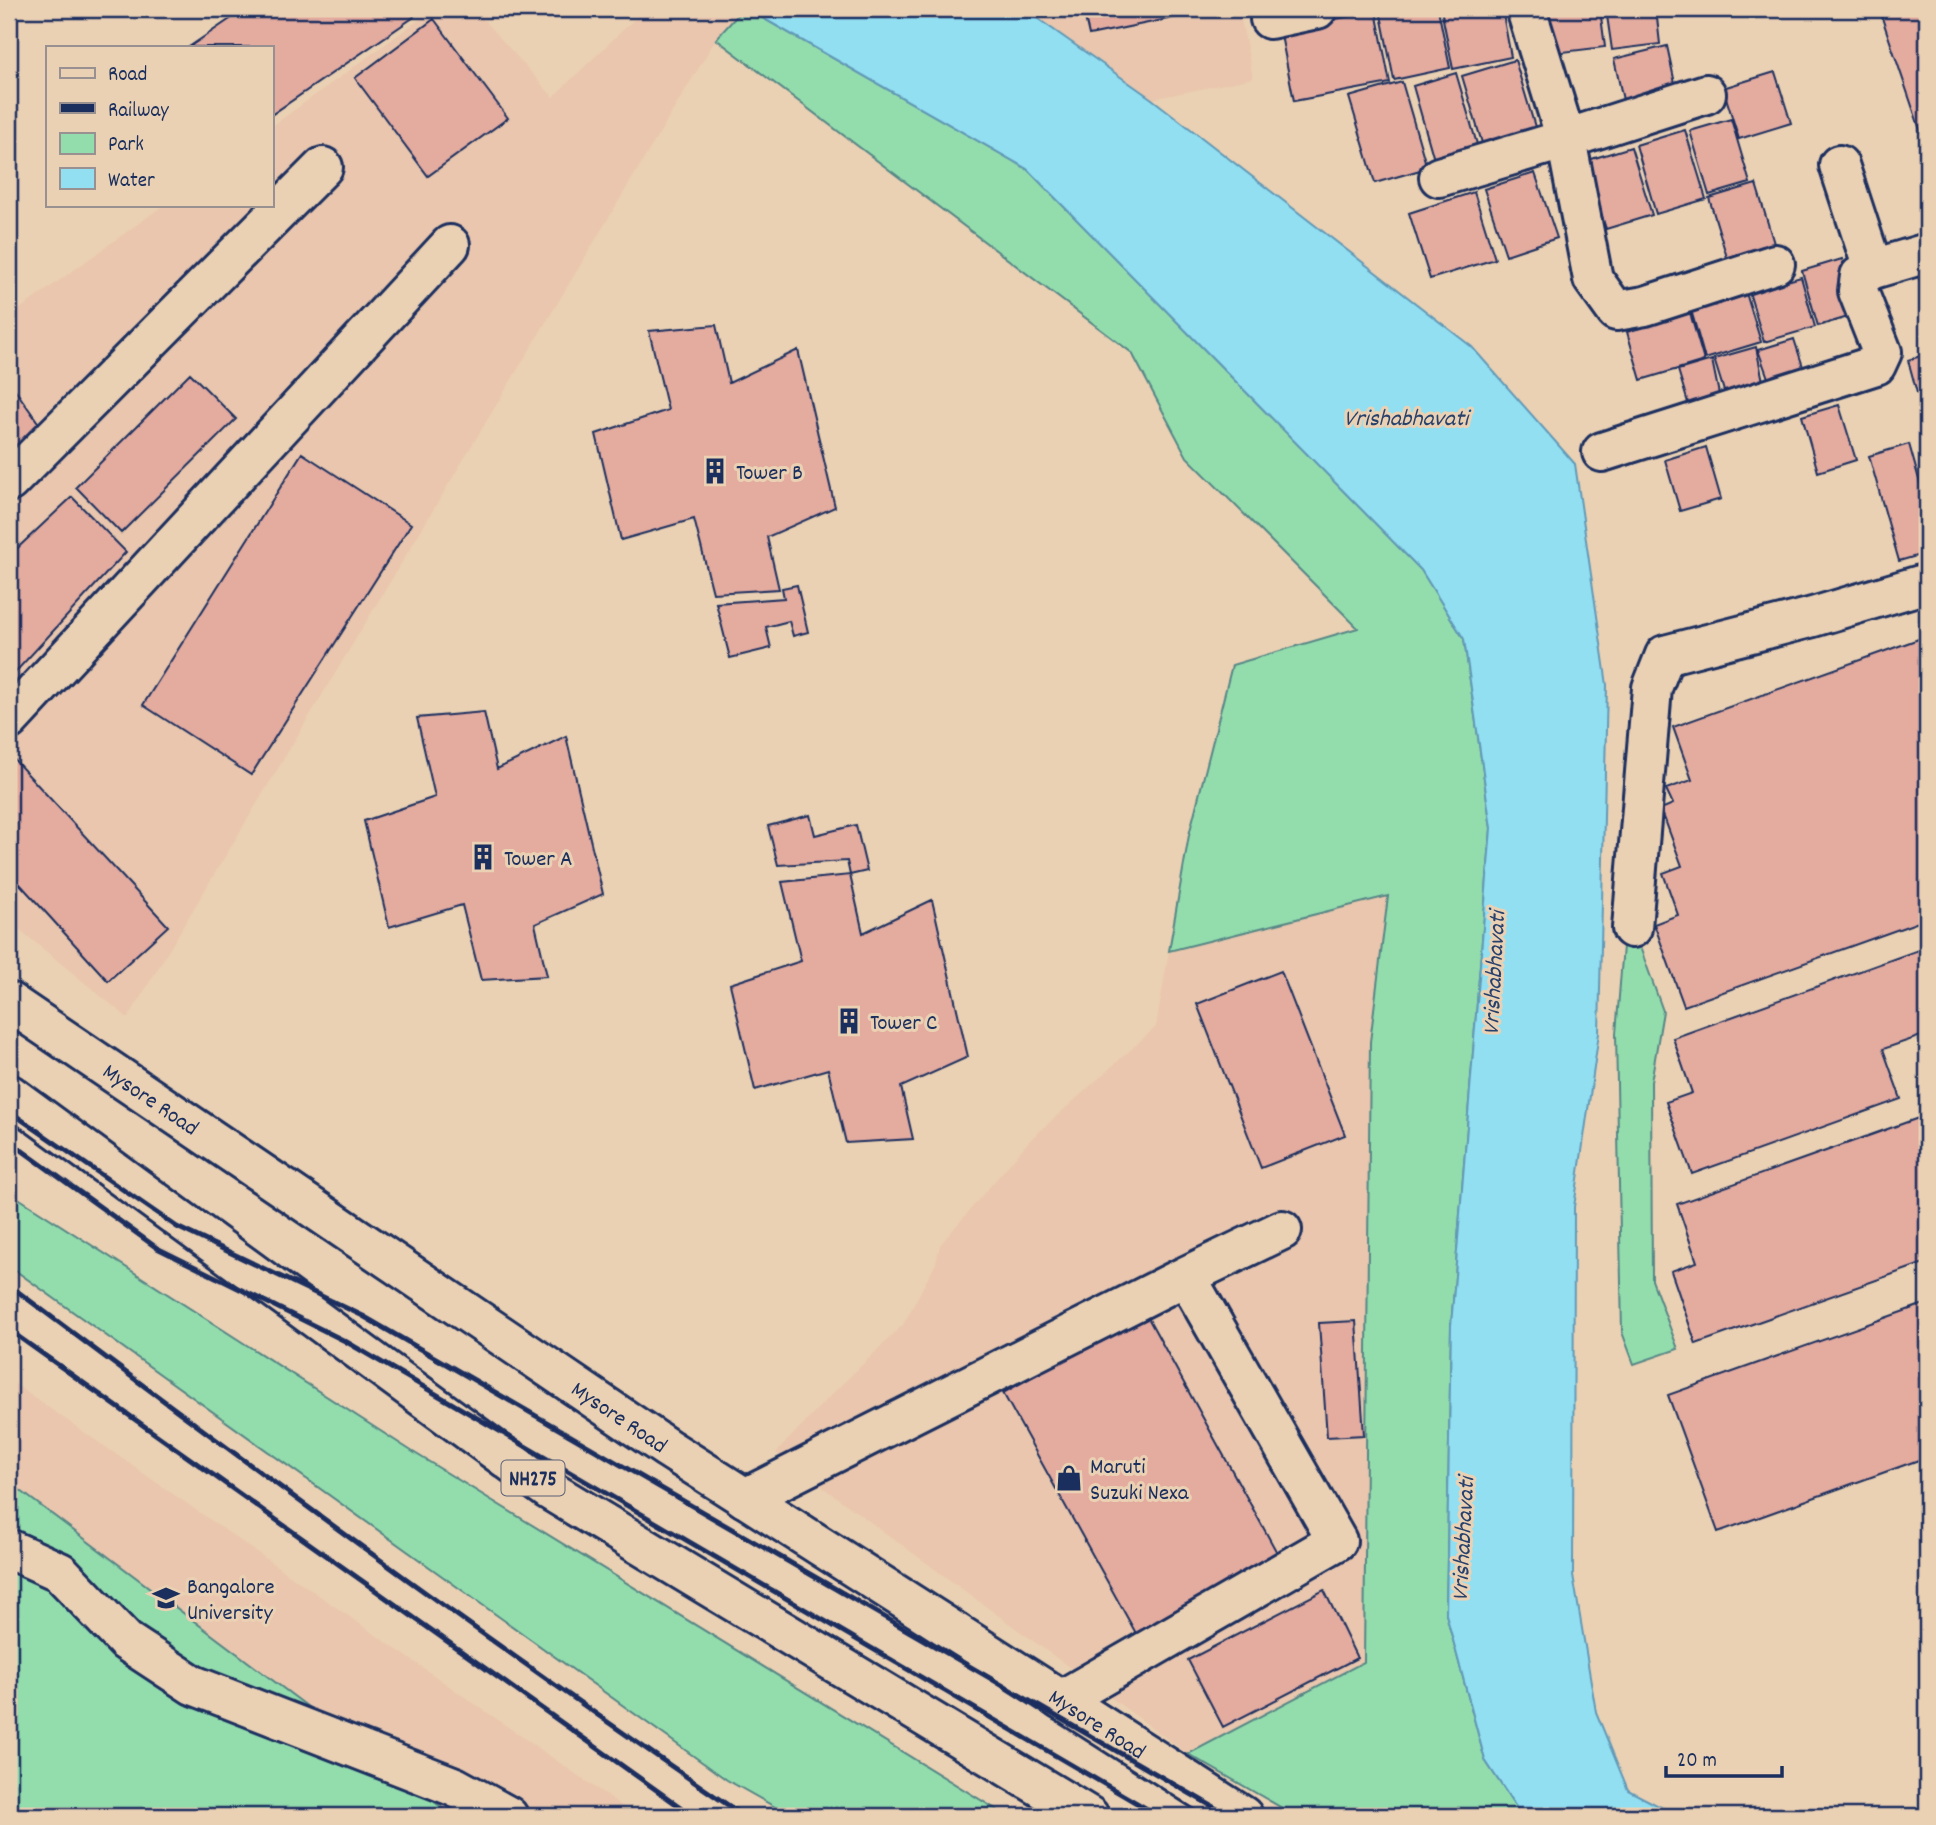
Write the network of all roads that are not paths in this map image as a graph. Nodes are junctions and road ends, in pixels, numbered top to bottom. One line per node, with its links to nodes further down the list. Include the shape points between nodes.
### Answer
1 (1317, 9): 3 (main road)
2 (1526, 9): 5 (main road)
3 (1270, 19)
4 (1706, 94): 5 (main road)
5 (1566, 139): 8 (main road); 11 (main road, via 1593,279 1616,311)
6 (1839, 165): 12 (main road)
7 (323, 167): 14 (main road)
8 (1439, 177)
9 (450, 245): 16 (main road)
10 (1927, 253): 12 (main road)
11 (1775, 264)
12 (1873, 269): 13 (main road, via 1860,276 1858,290 1882,352 1876,365)
13 (1602, 452)
14 (9, 482)
15 (1927, 583): 17 (main road, via 1665,656 1652,688)
16 (9, 720)
17 (1632, 928)
18 (9, 1002): 22 (main road, Mysore Road)
19 (9, 1094): 26 (main road, NH275, via 549,1490)
20 (1282, 1230): 21 (main road)
21 (1186, 1276): 22 (main road); 24 (main road, via 1337,1541)
22 (745, 1498): 24 (main road, Mysore Road)
23 (9, 1549): 25 (main road, via 60,1572 126,1642 193,1685 455,1787)
24 (1061, 1700): 27 (main road, Mysore Road)
25 (508, 1816)
26 (1088, 1816)
27 (1243, 1816)

